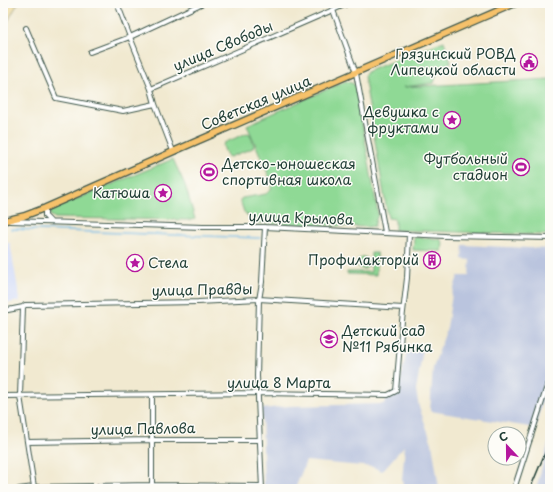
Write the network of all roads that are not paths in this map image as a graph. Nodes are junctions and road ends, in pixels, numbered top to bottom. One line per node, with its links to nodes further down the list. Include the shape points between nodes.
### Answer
1 (117, 3): 8 (street)
2 (203, 3): 8 (street)
3 (349, 3): 5 (street, улица Свободы)
4 (513, 4): 10 (main road, Советская улица)
5 (339, 5): 6 (street, улица Свободы)
6 (332, 10): 10 (street); 11 (street, улица Свободы)
7 (26, 28): 12 (street, via 56,98 123,111)
8 (130, 37): 9 (street); 11 (street)
9 (90, 52)
10 (356, 73): 13 (main road, Советская улица); 18 (street)
11 (151, 89): 12 (street)
12 (155, 104): 13 (street)
13 (173, 151): 14 (main road, Советская улица)
14 (45, 208): 15 (main road, Советская улица); 16 (street, via 45,216)
15 (4, 221): 16 (street, улица Крылова)
16 (52, 222): 17 (street, улица Крылова)
17 (265, 227): 18 (street, улица Крылова); 21 (street)
18 (386, 232): 19 (street, улица Крылова)
19 (409, 234): 20 (street, улица Крылова); 23 (street, улица 8 Марта)
20 (550, 238)
21 (259, 299): 22 (street, улица Правды, via 48,304); 23 (street, улица Правды); 26 (street)
22 (22, 307): 24 (street, улица Правды); 29 (street)
23 (403, 308): 26 (street, улица 8 Марта, via 396,391 393,393)
24 (3, 311)
25 (550, 377): 37 (street)
26 (257, 393): 27 (street, улица 8 Марта); 31 (street)
27 (152, 395): 29 (street, улица 8 Марта); 30 (street)
28 (3, 396): 29 (street, улица 8 Марта)
29 (20, 396): 32 (street)
30 (153, 440): 31 (street, улица Павлова); 32 (street, улица Павлова); 34 (street)
31 (259, 440): 35 (street)
32 (27, 442): 33 (street)
33 (34, 487): 34 (street); 36 (street)
34 (152, 487): 35 (street)
35 (262, 488)
36 (19, 489)
37 (514, 489)

